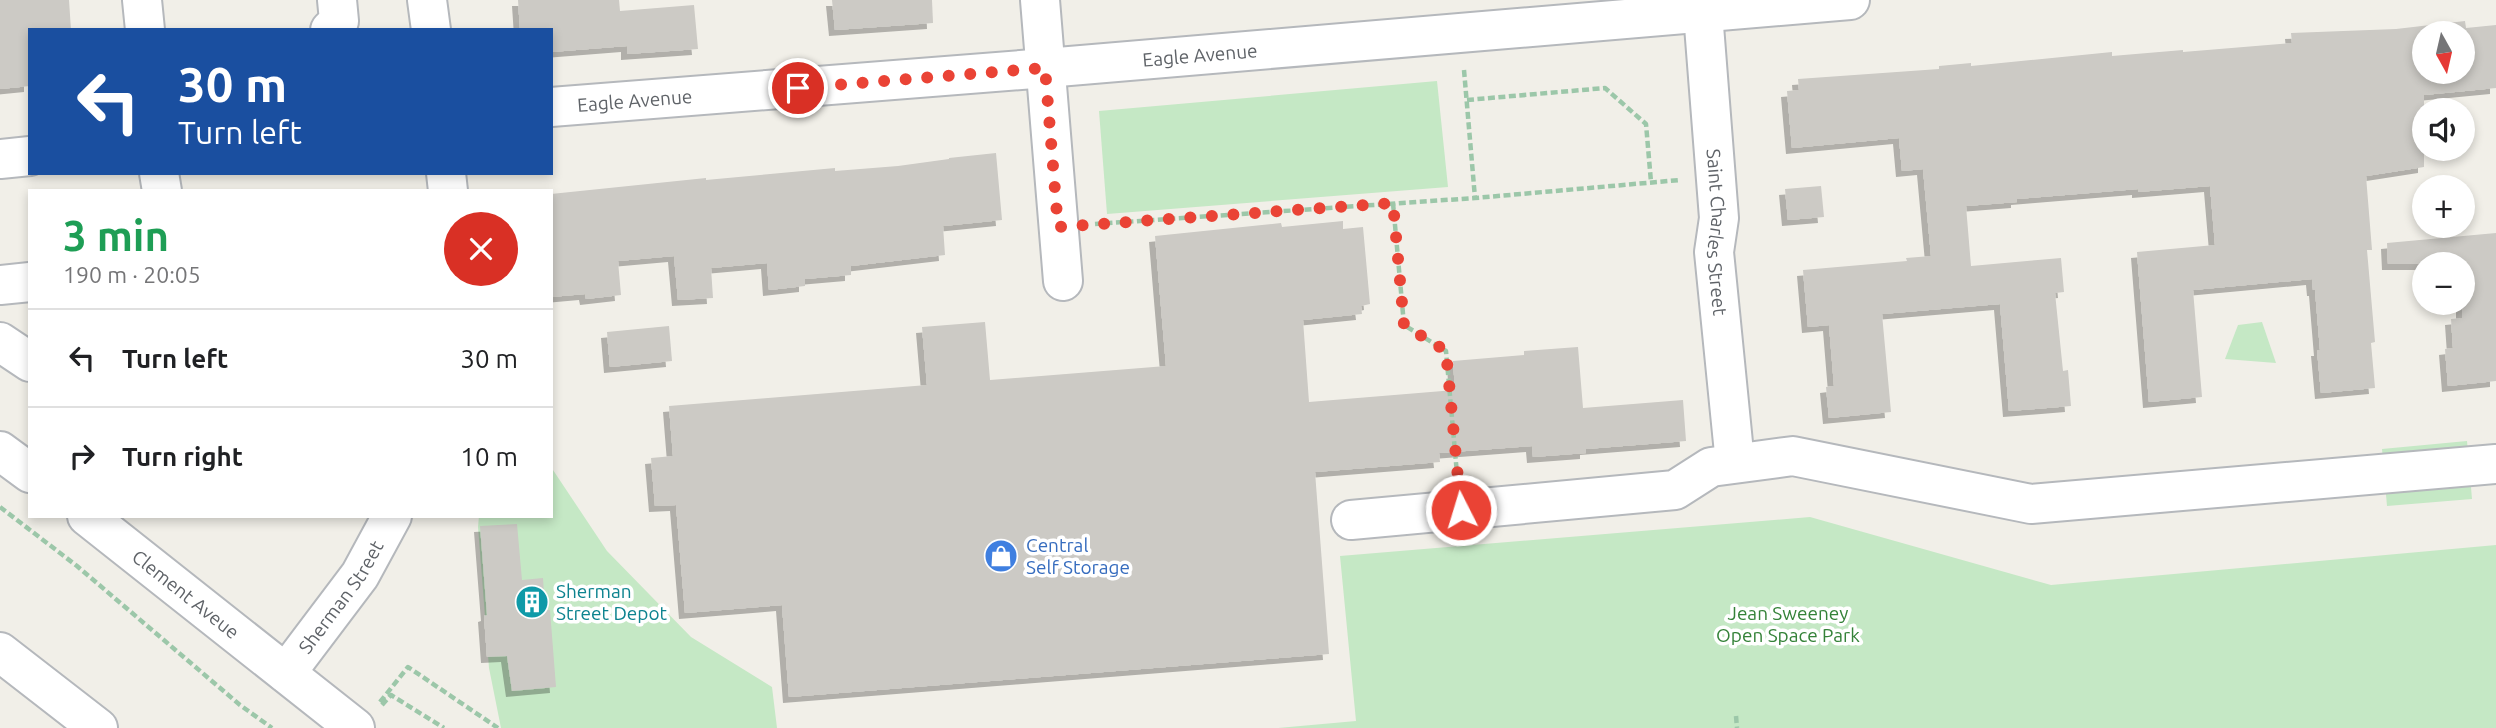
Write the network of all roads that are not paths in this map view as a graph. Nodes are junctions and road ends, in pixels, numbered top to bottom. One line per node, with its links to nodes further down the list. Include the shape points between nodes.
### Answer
1 (142, 0): 7 (street)
2 (337, 0): 8 (street, via 339,21)
3 (427, 0): 9 (street)
4 (1040, 0): 10 (street)
5 (1850, 0): 6 (street, Eagle Avenue)
6 (1703, 6): 10 (street, Eagle Avenue, via 1461,33); 20 (street, Saint Charles Street, via 1719,218 1714,252)
7 (145, 28)
8 (332, 28)
9 (431, 28)
10 (1045, 68): 11 (street, Eagle Avenue); 14 (street)
11 (553, 107)
12 (28, 156): 13 (street)
13 (0, 159)
14 (1063, 281)
15 (28, 282): 16 (street)
16 (0, 285)
17 (0, 342): 18 (street)
18 (28, 361)
19 (0, 451): 22 (street)
20 (1735, 463): 21 (street, via 1793,456 2032,504); 25 (street, via 1711,467 1675,491)
21 (2496, 464)
22 (28, 472)
23 (90, 518): 27 (street, Clement Aveue)
24 (391, 518): 27 (street, Sherman Street, via 360,575)
25 (1351, 520)
26 (0, 652): 29 (street)
27 (286, 673): 28 (street, Clement Aveue)
28 (369, 716)
29 (98, 728)

